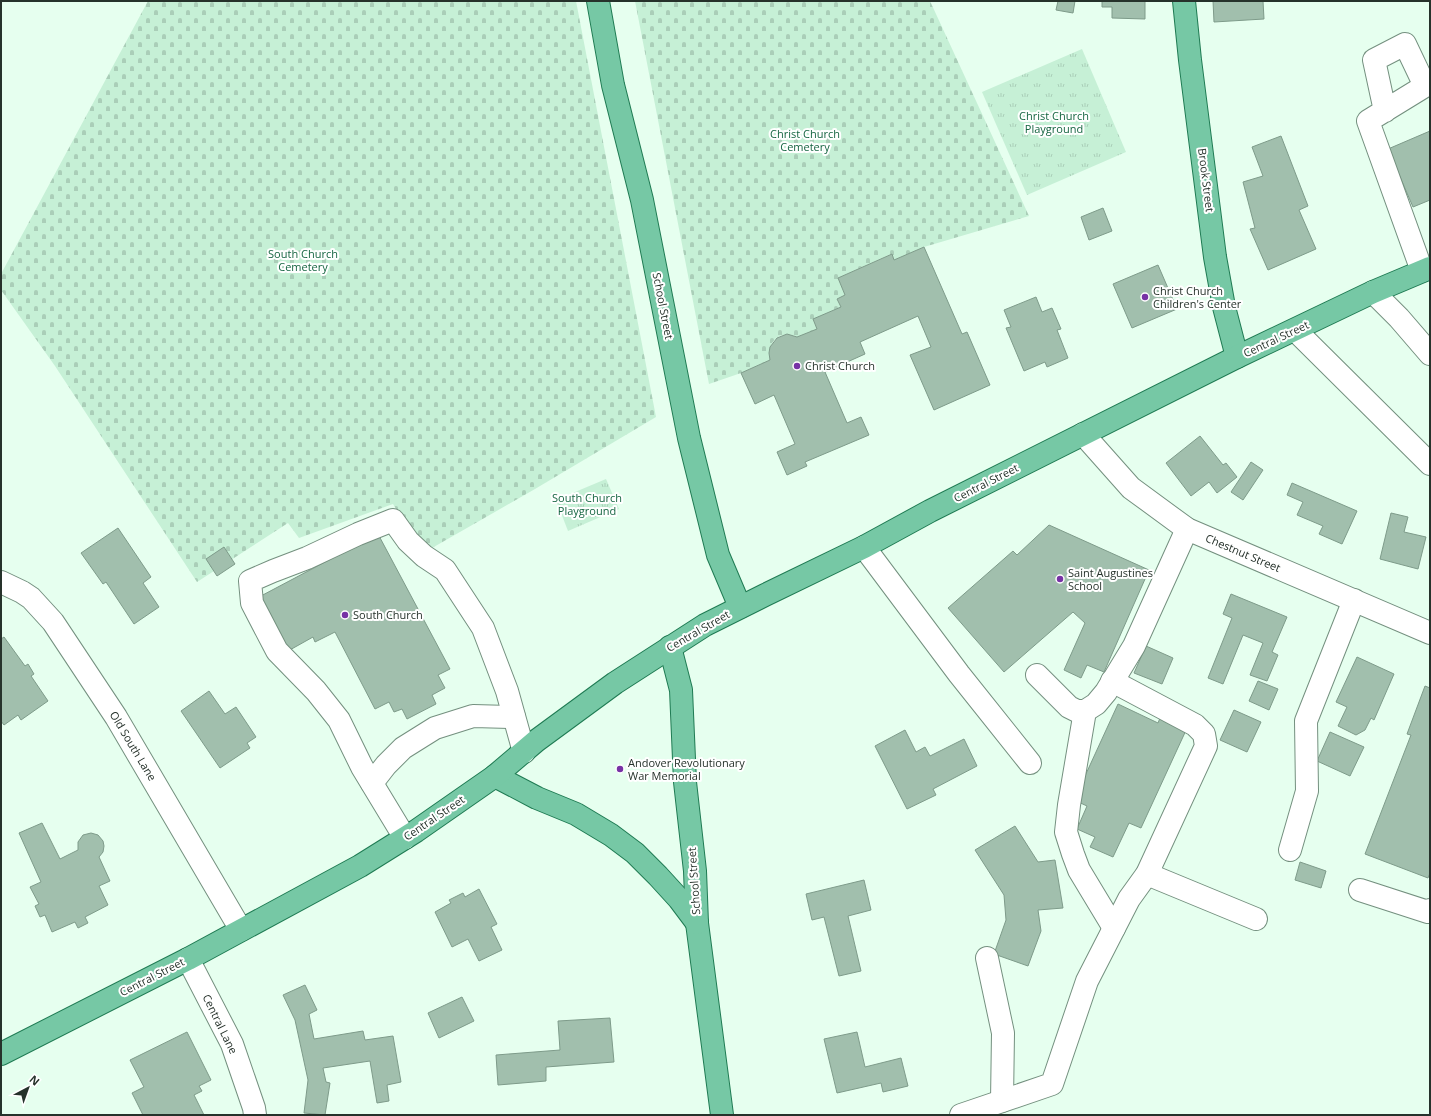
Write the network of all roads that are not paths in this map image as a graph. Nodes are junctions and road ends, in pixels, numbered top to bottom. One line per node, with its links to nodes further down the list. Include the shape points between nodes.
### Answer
1 (598, 1): 15 (main road, School Street, via 613,85 642,200 691,445 718,556)
2 (1184, 1): 8 (main road, Brook Street, via 1215,257)
3 (1385, 111): 4 (street, via 1368,121)
4 (1426, 269): 5 (main road, Central Street)
5 (1373, 292): 6 (main road, Central Street); 7 (street)
6 (1295, 330): 8 (main road, Central Street); 10 (street)
7 (1430, 354)
8 (1237, 357): 9 (main road, Central Street)
9 (1083, 434): 11 (street, Chestnut Street, via 1131,488); 12 (main road, Central Street)
10 (1430, 464)
11 (1187, 529): 14 (street, Chestnut Street); 19 (street, via 1134,646)
12 (864, 547): 15 (main road, Central Street); 23 (street, via 959,674)
13 (1, 582): 34 (street, Old South Lane, via 31,598 53,622 116,717)
14 (1354, 600): 16 (street, Chestnut Street); 27 (street, via 1306,721 1307,791)
15 (740, 607): 17 (main road, Central Street, via 705,625)
16 (1430, 633)
17 (670, 648): 22 (main road, Central Street, via 615,683); 32 (main road, School Street, via 681,690)
18 (1037, 675): 20 (street, via 1069,707)
19 (1112, 681): 20 (street, via 1096,704); 28 (street, via 1195,725 1204,734 1206,746)
20 (1085, 711): 33 (street, via 1066,832 1079,870)
21 (514, 717): 22 (street); 25 (street, via 473,716 435,728 403,748); 25 (street, via 483,628 445,570 408,541 393,520 250,581 252,603 277,651 316,691 339,720)
22 (524, 752): 24 (main road, Central Street)
23 (1030, 763)
24 (495, 776): 26 (main road, Central Street); 32 (main road, via 537,798 576,814 611,835 658,876)
25 (372, 783): 26 (street)
26 (405, 838): 34 (main road, Central Street, via 360,866)
27 (1290, 850)
28 (1147, 874): 31 (street); 33 (street, via 1129,899)
29 (1360, 890): 30 (street, via 1428,912)
30 (1430, 910)
31 (1256, 919)
32 (697, 923): 40 (main road, School Street)
33 (1114, 928): 38 (street, via 1087,981 1052,1084)
34 (241, 930): 36 (main road, Central Street)
35 (986, 958): 38 (street, via 1003,1033)
36 (188, 959): 37 (main road, Central Street); 39 (street, Central Lane, via 232,1044)
37 (1, 1054)
38 (1002, 1101): 41 (street)
39 (255, 1115)
40 (722, 1115)
41 (961, 1115)

